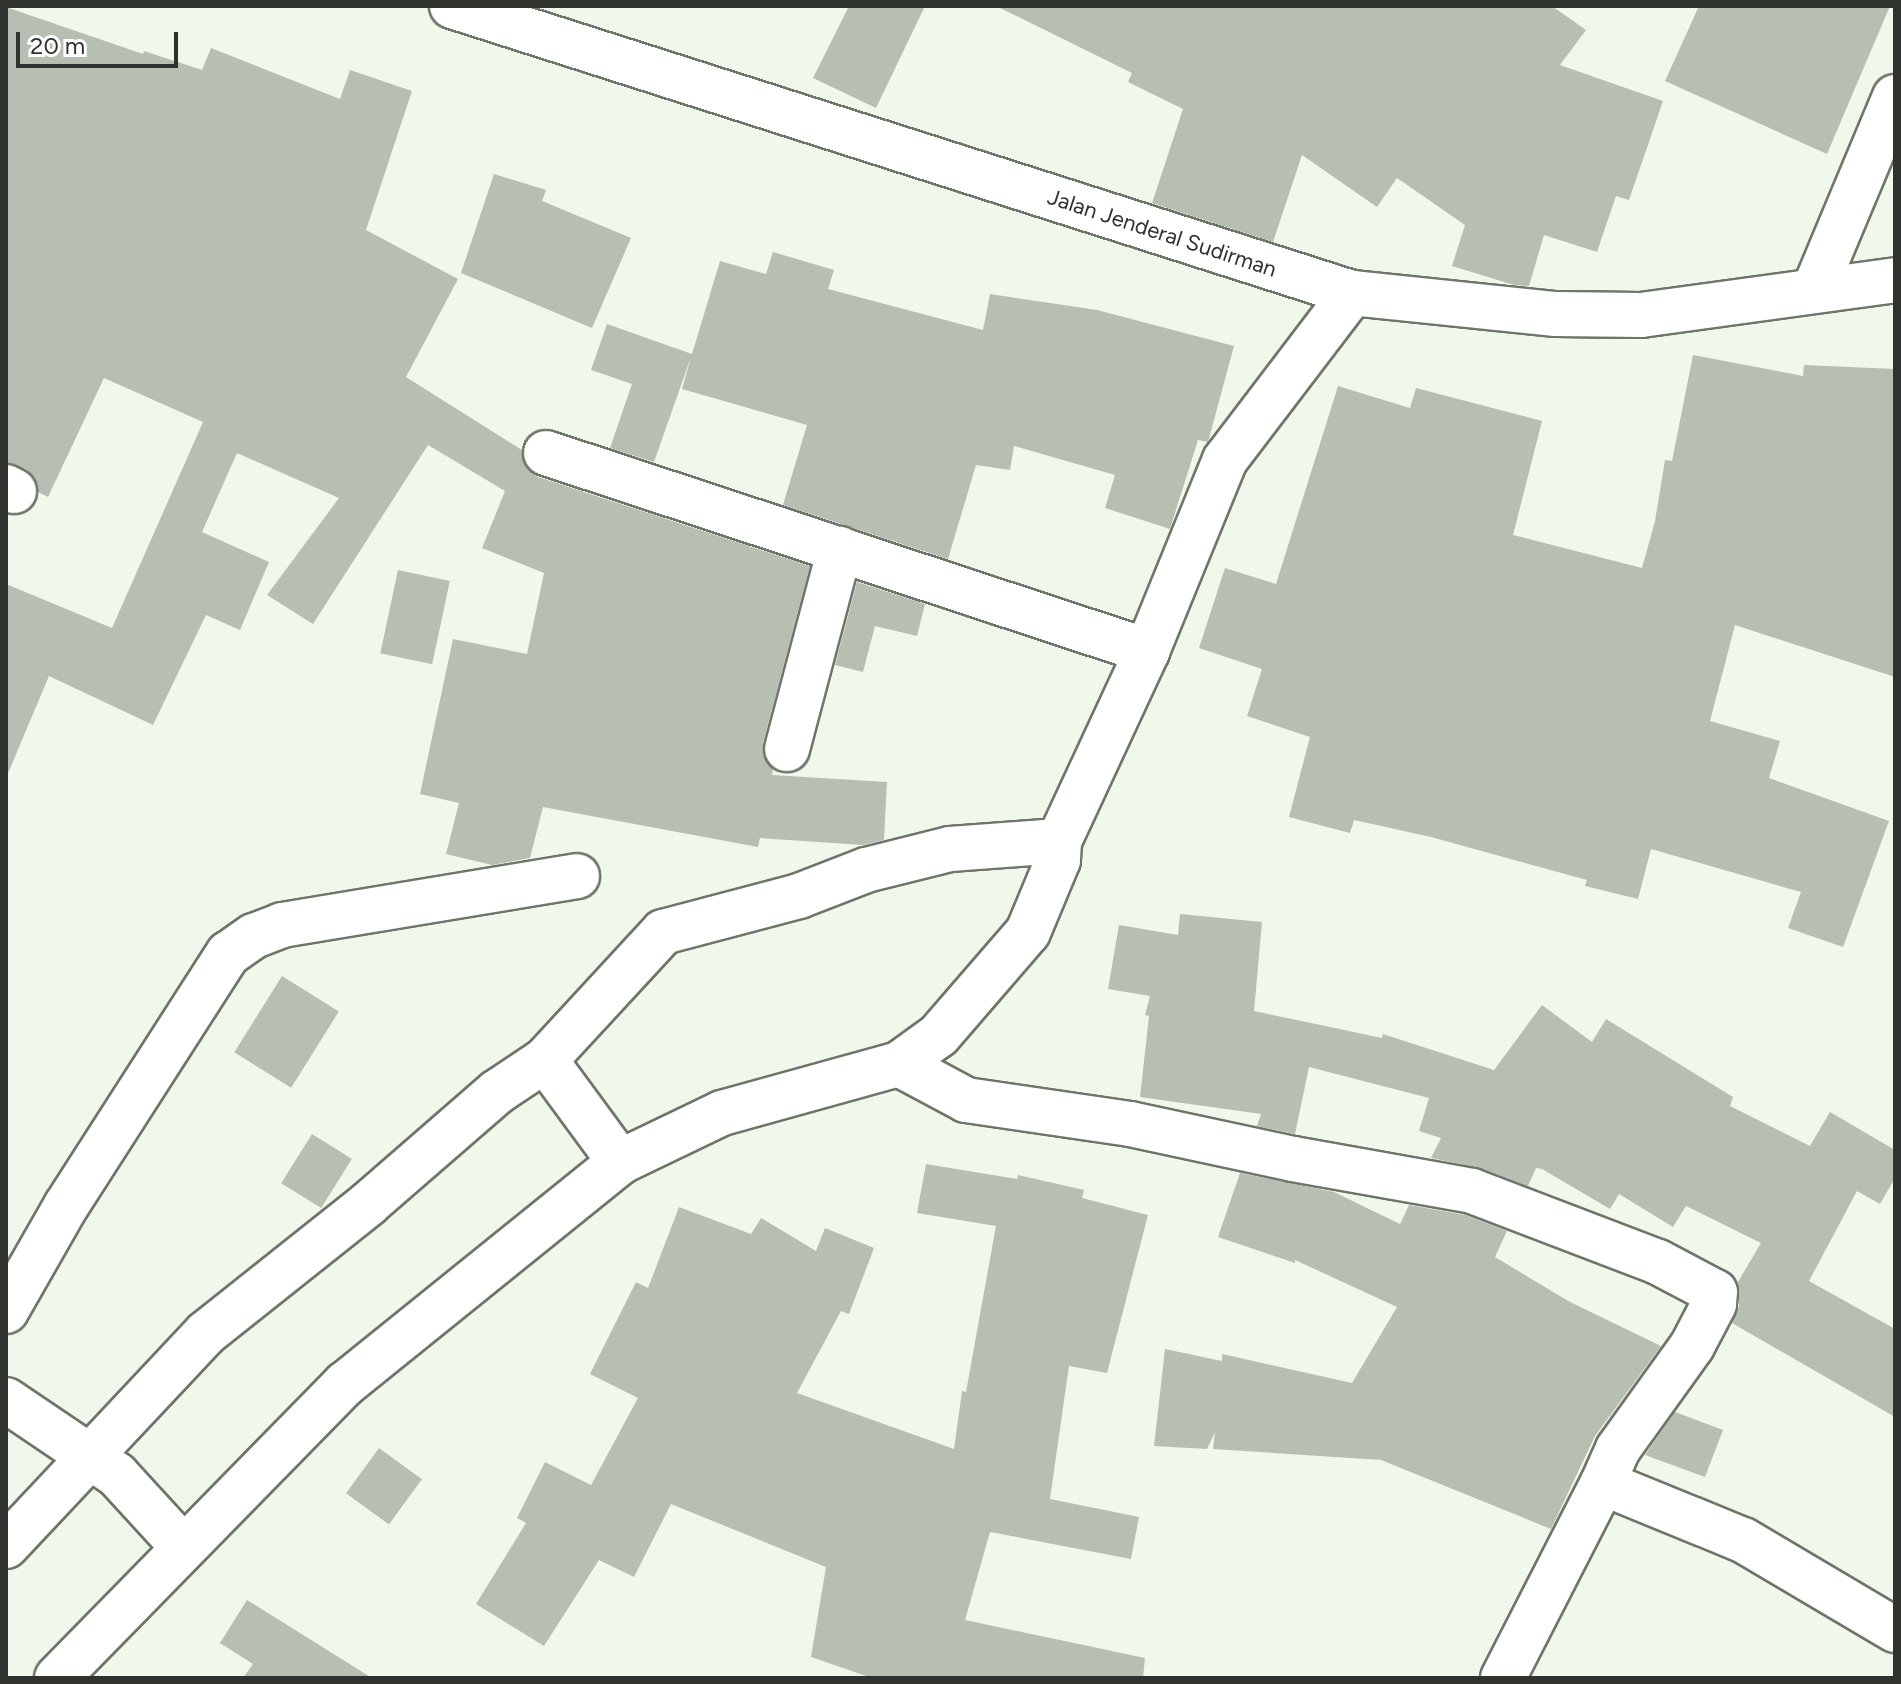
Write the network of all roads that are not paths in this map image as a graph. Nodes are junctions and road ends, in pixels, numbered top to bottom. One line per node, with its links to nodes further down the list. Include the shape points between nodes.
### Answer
1 (452, 6): 5 (street, Jalan Jenderal Sudirman)
2 (1895, 97): 4 (street)
3 (1895, 280): 4 (street, Jalan Jenderal Sudirman)
4 (1815, 288): 5 (street, Jalan Jenderal Sudirman, via 1641,315 1556,314)
5 (1352, 293): 8 (street, via 1225,460)
6 (546, 453): 7 (street)
7 (840, 549): 8 (street); 9 (street)
8 (1147, 651): 10 (street)
9 (787, 749)
10 (1059, 851): 12 (street, via 1028,932 939,1035); 13 (street, via 950,849 663,932)
11 (577, 876): 15 (street, via 282,925 228,954 66,1206)
12 (899, 1064): 14 (street); 18 (street, via 966,1100 1130,1124 1472,1191 1658,1262 1715,1292 1692,1346 1618,1449)
13 (553, 1071): 14 (street); 17 (street, via 497,1092 206,1333)
14 (607, 1146): 19 (street)
15 (6, 1311)
16 (6, 1400): 17 (street)
17 (105, 1466): 19 (street); 20 (street)
18 (1603, 1483): 21 (street, via 1743,1540); 23 (street)
19 (177, 1540): 22 (street)
20 (6, 1546)
21 (1895, 1630)
22 (57, 1678)
23 (1503, 1678)

